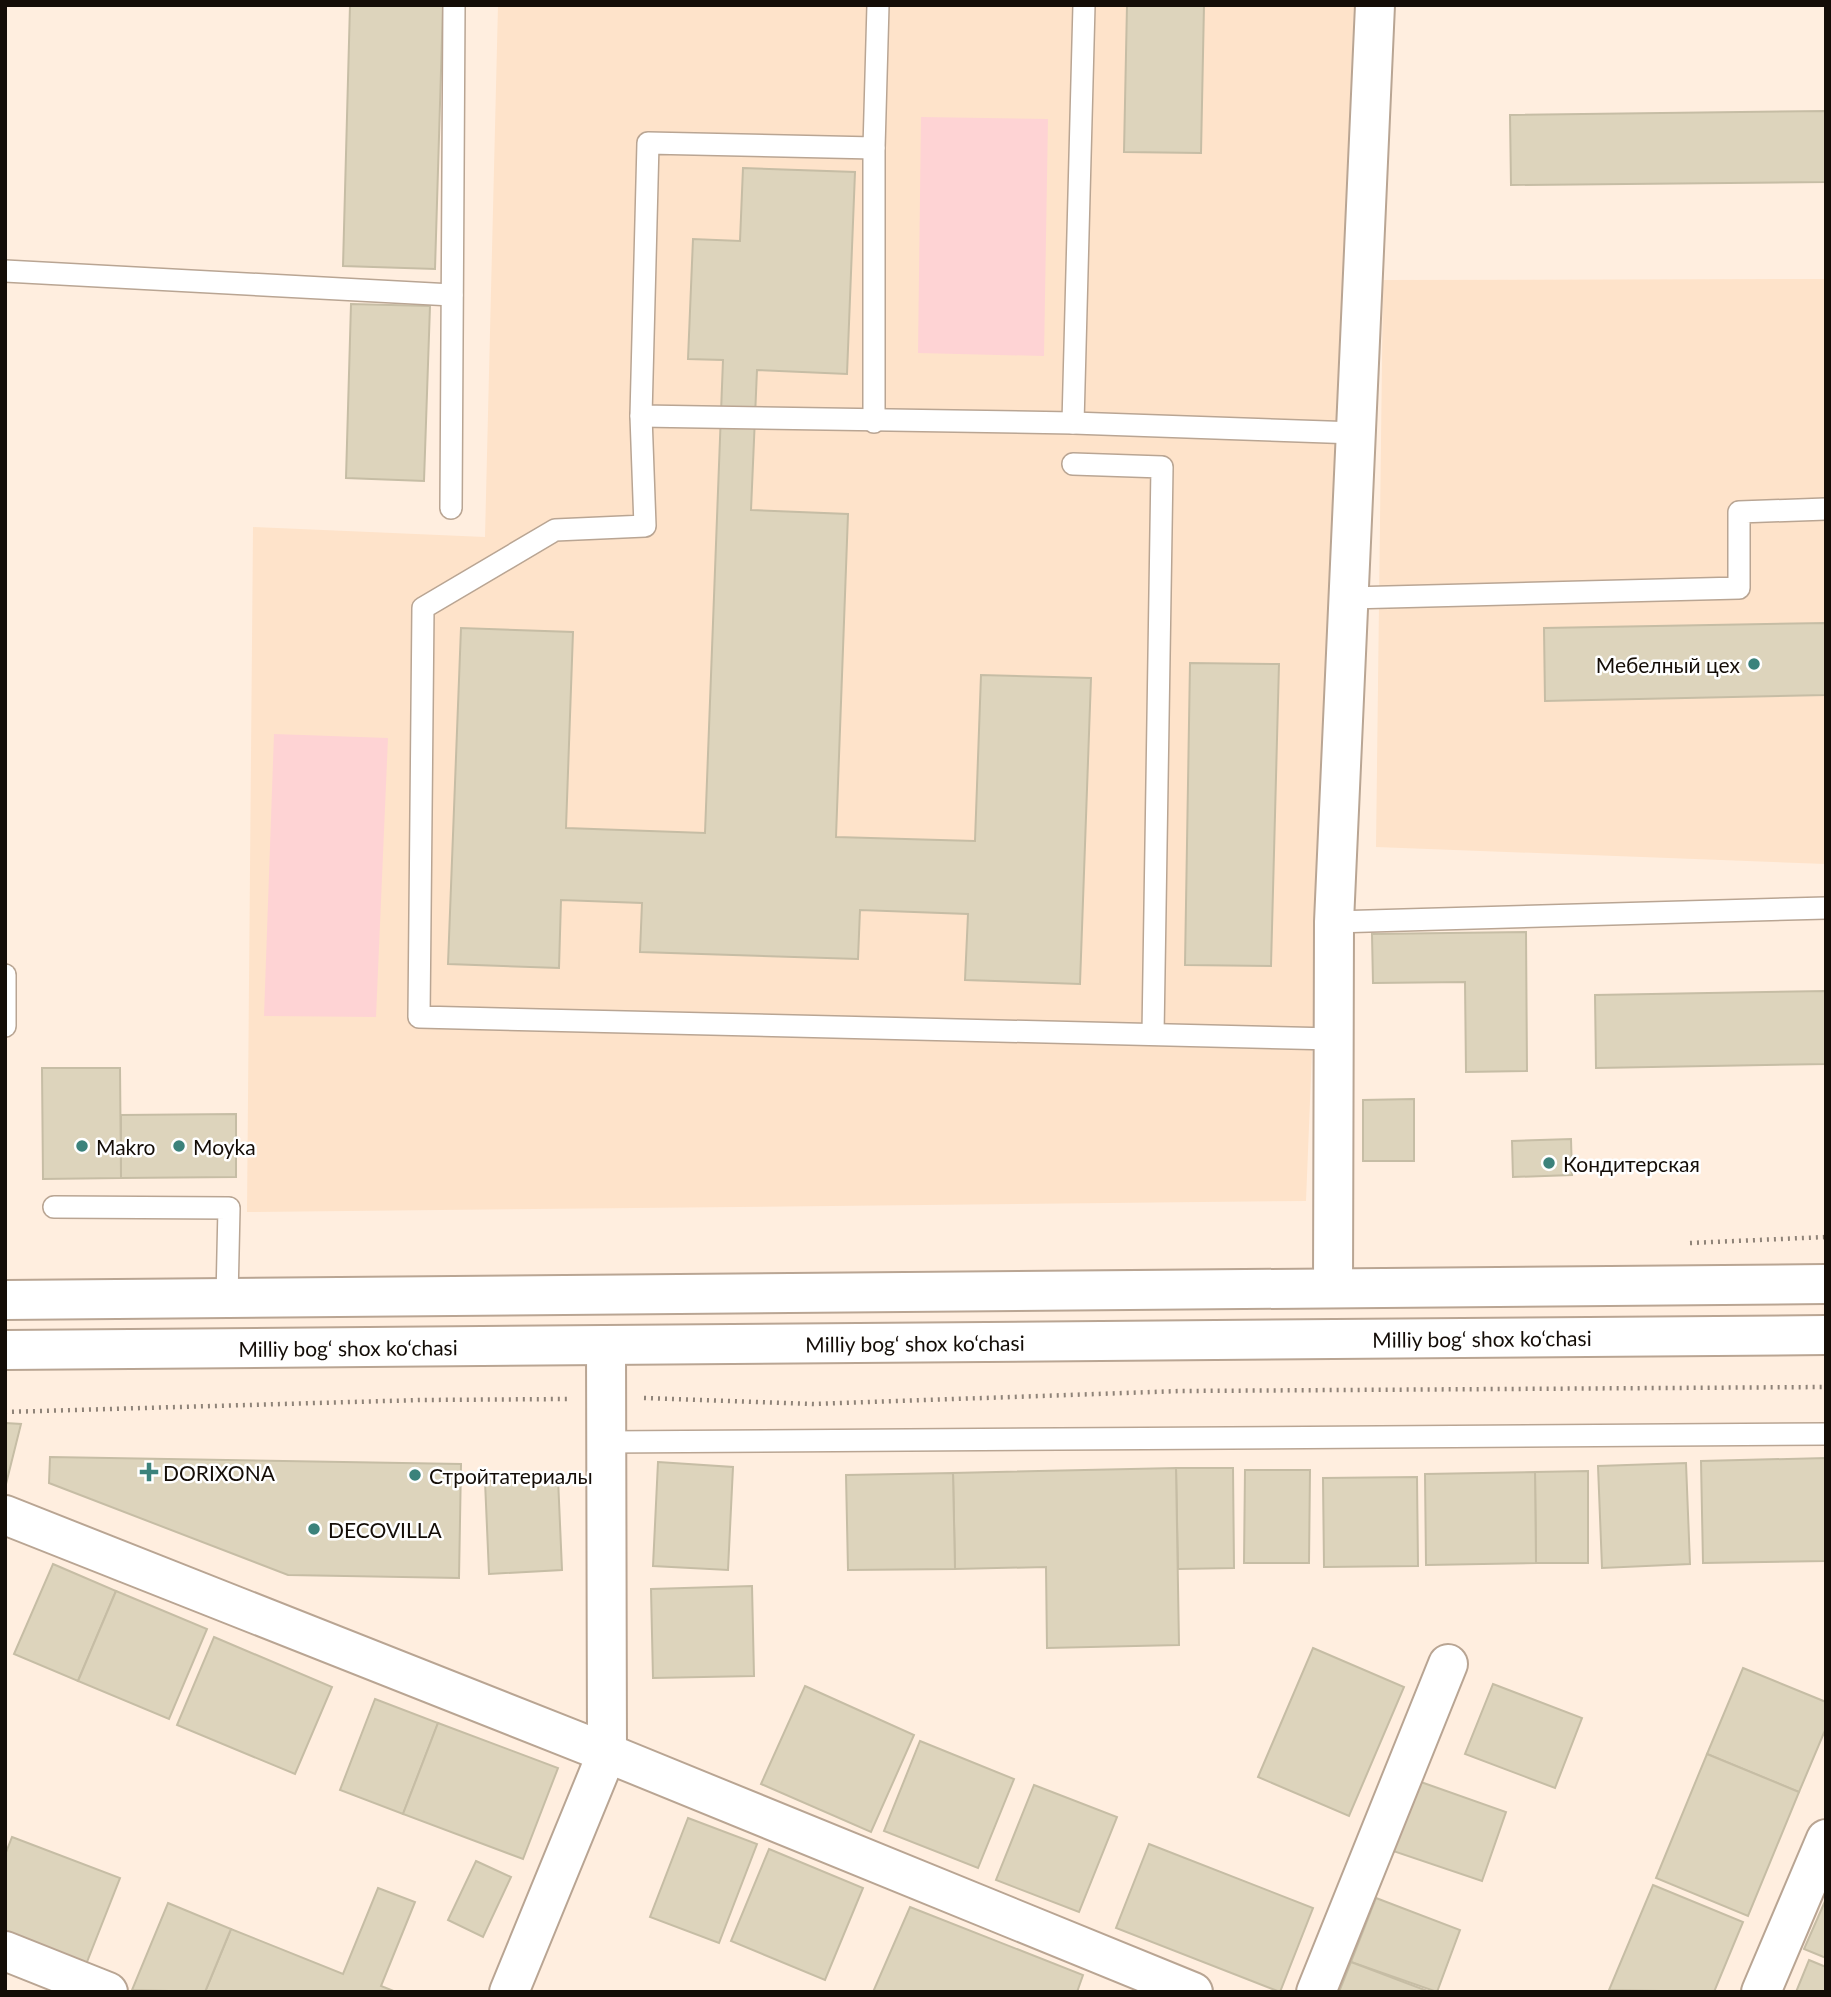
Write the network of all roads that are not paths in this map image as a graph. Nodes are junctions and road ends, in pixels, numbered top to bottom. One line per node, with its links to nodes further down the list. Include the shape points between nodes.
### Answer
1 (454, 5): 7 (lane)
2 (877, 5): 5 (lane)
3 (1084, 5): 10 (lane)
4 (1375, 5): 11 (street)
5 (874, 148): 8 (lane, via 648,143); 9 (lane)
6 (5, 271): 7 (lane)
7 (452, 295): 13 (lane)
8 (640, 416): 9 (lane); 20 (lane, via 645,526 555,530 423,608 419,1017)
9 (874, 422): 10 (lane)
10 (1073, 423): 11 (lane)
11 (1356, 433): 15 (street)
12 (1073, 464): 20 (lane, via 1162,467)
13 (451, 508)
14 (1826, 509): 15 (lane, via 1739,512 1739,588)
15 (1349, 598): 17 (street)
16 (1826, 908): 17 (lane)
17 (1334, 922): 21 (street)
18 (5, 975): 19 (lane)
19 (5, 1026)
20 (1153, 1034): 21 (lane)
21 (1334, 1039): 25 (street)
22 (54, 1207): 27 (lane, via 229,1208)
23 (1826, 1284): 24 (street)
24 (1723, 1285): 25 (street); 30 (street)
25 (1333, 1288): 26 (street)
26 (605, 1295): 27 (street); 31 (street)
27 (227, 1298): 28 (street)
28 (5, 1300)
29 (1826, 1335): 30 (street, Milliy bog‘ shox ko‘chasi)
30 (1727, 1336): 31 (street, Milliy bog‘ shox ko‘chasi)
31 (606, 1345): 32 (street, Milliy bog‘ shox ko‘chasi); 34 (street)
32 (5, 1350)
33 (1826, 1434): 34 (lane)
34 (606, 1443): 37 (street)
35 (5, 1515): 37 (street)
36 (1448, 1664): 43 (street)
37 (607, 1753): 41 (street); 42 (street)
38 (1824, 1849): 44 (street)
39 (5, 1951): 40 (street)
40 (107, 1992)
41 (509, 1992)
42 (1193, 1992)
43 (1316, 1992)
44 (1760, 1992)

